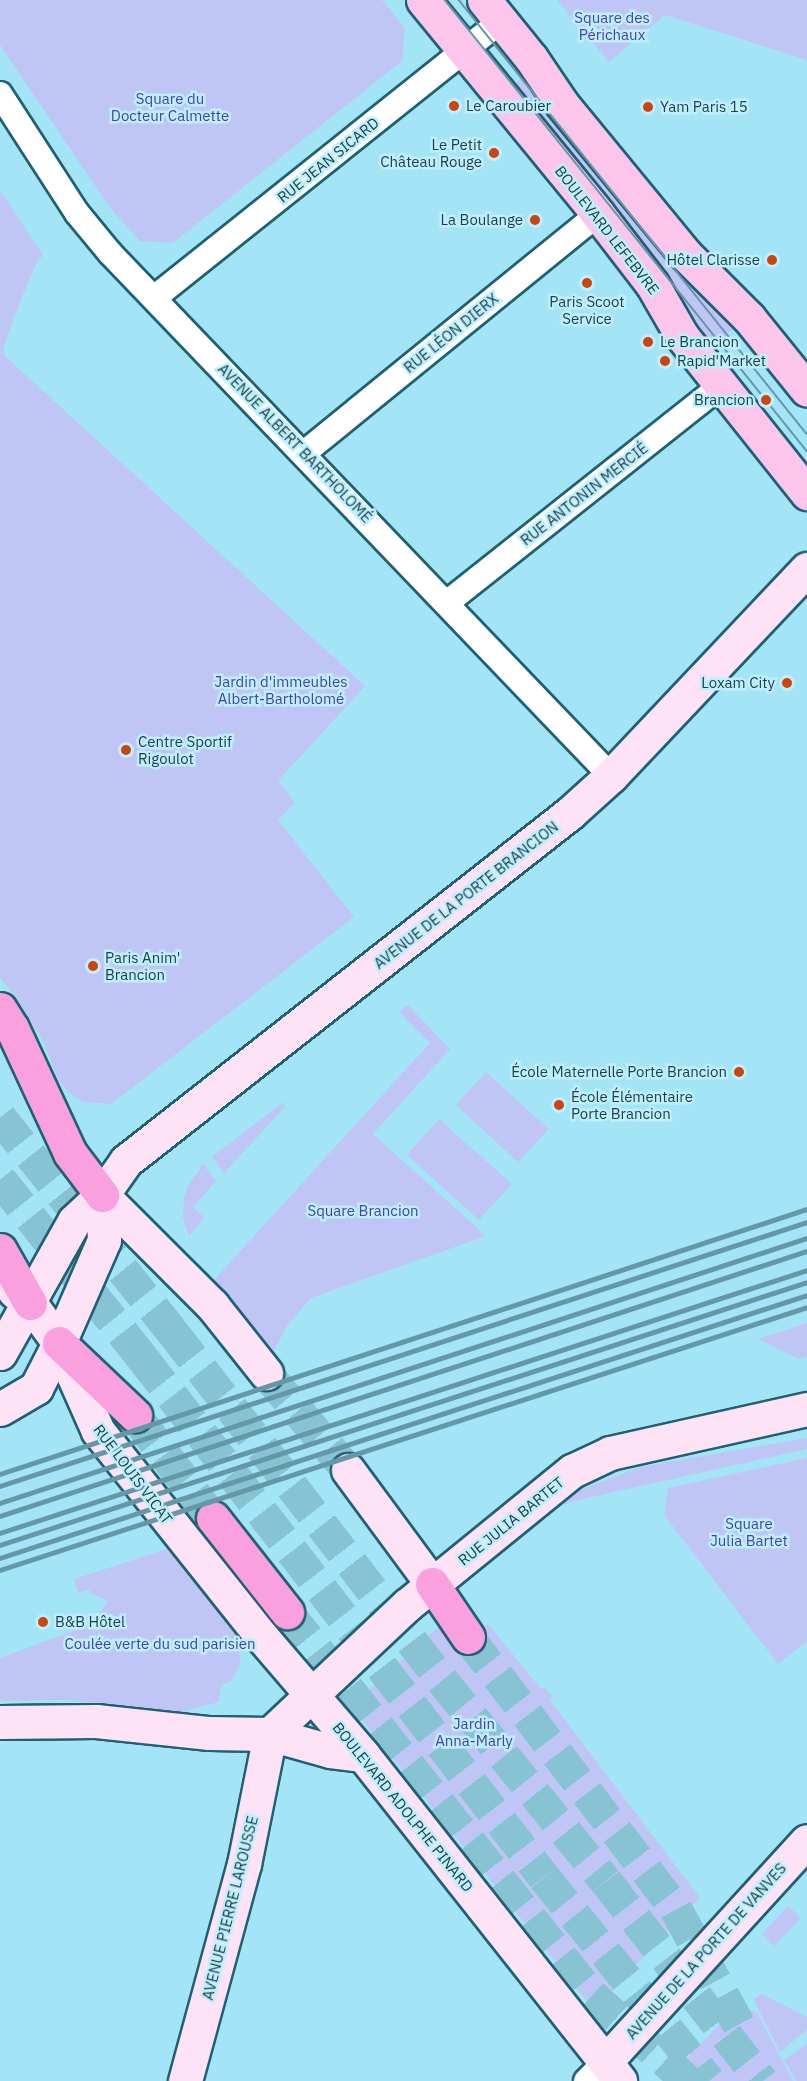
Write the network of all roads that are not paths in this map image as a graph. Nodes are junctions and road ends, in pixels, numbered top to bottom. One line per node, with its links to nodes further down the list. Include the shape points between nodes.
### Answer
1 (423, 0): 3 (main road, BOULEVARD LEFEBVRE)
2 (492, 11): 3 (street, RUE JEAN SICARD); 8 (main road, via 562,104 685,254 749,318)
3 (463, 51): 5 (main road, BOULEVARD LEFEBVRE); 6 (street, RUE JEAN SICARD)
4 (0, 94): 6 (street, AVENUE ALBERT BARTHOLOMÉ, via 77,213)
5 (598, 214): 7 (main road, BOULEVARD LEFEBVRE, via 652,284 682,336); 9 (street, RUE LÉON DIERX)
6 (154, 298): 9 (street, AVENUE ALBERT BARTHOLOMÉ)
7 (721, 386): 10 (main road, BOULEVARD LEFEBVRE); 12 (street, RUE ANTONIN MERCIÉ)
8 (807, 390)
9 (304, 453): 12 (street, AVENUE ALBERT BARTHOLOMÉ)
10 (807, 493)
11 (807, 569): 13 (main road, AVENUE DE LA PORTE BRANCION)
12 (448, 602): 13 (street, AVENUE ALBERT BARTHOLOMÉ)
13 (611, 776): 15 (main road, AVENUE DE LA PORTE BRANCION, via 506,866 126,1161)
14 (0, 1009): 15 (highway, via 70,1153)
15 (102, 1195): 18 (main road, AVENUE DE LA PORTE BRANCION, via 75,1221); 19 (main road, via 104,1240); 21 (main road, via 212,1305)
16 (0, 1250): 18 (highway)
17 (0, 1281): 18 (main road)
18 (30, 1303): 19 (main road, RUE LOUIS VICAT); 20 (main road, AVENUE DE LA PORTE BRANCION)
19 (59, 1343): 22 (main road, via 36,1388); 24 (highway); 27 (main road, RUE LOUIS VICAT, via 98,1431)
20 (0, 1353)
21 (266, 1373)
22 (0, 1409)
23 (807, 1409): 28 (main road, RUE JULIA BARTET, via 610,1453 572,1471)
24 (135, 1415)
25 (348, 1470): 28 (main road)
26 (213, 1518): 29 (highway)
27 (181, 1537): 31 (main road, BOULEVARD ADOLPHE PINARD)
28 (432, 1584): 30 (highway); 31 (main road, RUE JULIA BARTET)
29 (287, 1612)
30 (468, 1637)
31 (312, 1696): 33 (main road, RUE JULIA BARTET); 34 (main road, BOULEVARD ADOLPHE PINARD)
32 (0, 1722): 33 (main road, via 96,1721 208,1733)
33 (270, 1734): 34 (main road, via 330,1751); 37 (main road, AVENUE PIERRE LAROUSSE, via 244,1864)
34 (363, 1755): 36 (main road, BOULEVARD ADOLPHE PINARD)
35 (807, 1841): 36 (main road, AVENUE DE LA PORTE DE VANVES)
36 (603, 2076)
37 (184, 2081)

